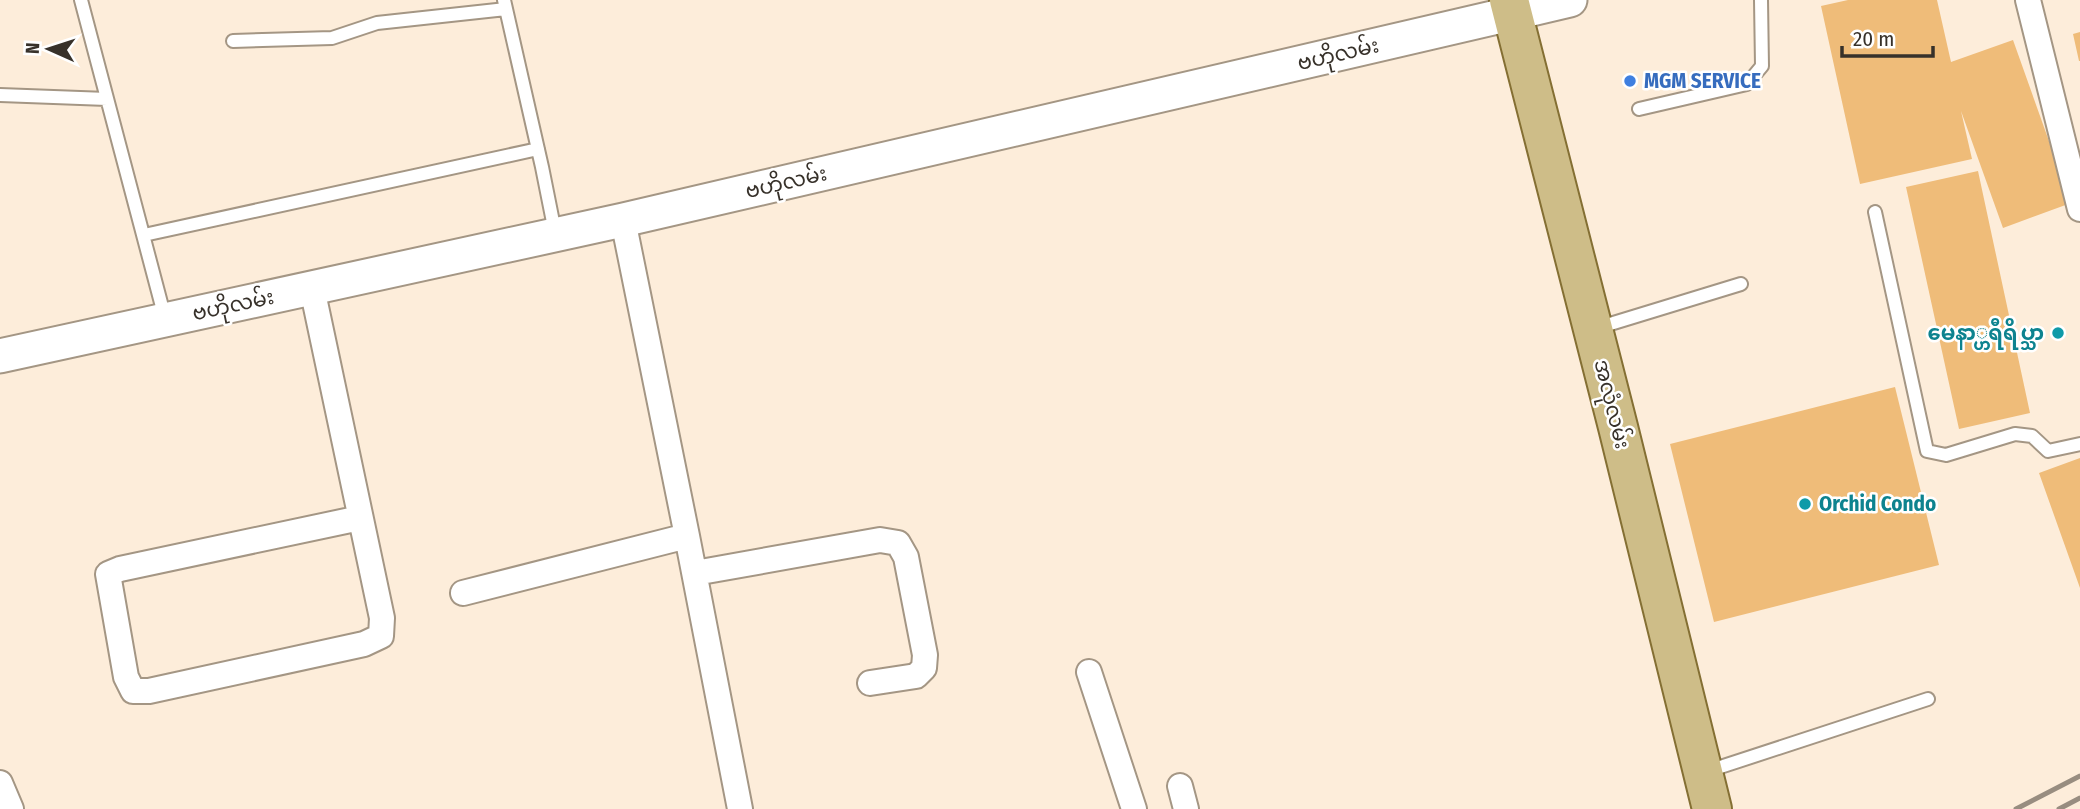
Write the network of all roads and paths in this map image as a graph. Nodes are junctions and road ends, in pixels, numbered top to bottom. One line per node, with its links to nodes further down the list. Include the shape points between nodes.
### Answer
1 (81, 0): 9 (lane)
2 (1570, 0): 6 (main road, ဗဟိုလမ်း)
3 (1761, 0): 10 (lane, via 1762,66 1747,84)
4 (2028, 0): 12 (street)
5 (505, 5): 7 (lane, via 377,23 332,38); 11 (lane)
6 (1511, 7): 14 (main road, ဗဟိုလမ်း); 20 (main road, အလုံလမ်း)
7 (233, 41)
8 (0, 95): 9 (lane)
9 (107, 99): 16 (lane)
10 (1639, 109)
11 (538, 149): 15 (lane); 16 (lane)
12 (2080, 209)
13 (1875, 212): 22 (lane, via 1927,451 1946,454 2015,434 2032,436 2048,451)
14 (622, 220): 15 (main road, ဗဟိုလမ်း); 24 (street)
15 (556, 234): 18 (main road, ဗဟိုလမ်း)
16 (144, 235): 19 (lane)
17 (1741, 284): 20 (lane)
18 (312, 288): 19 (main road, ဗဟိုလမ်း); 23 (street)
19 (166, 319): 21 (main road, ဗဟိုလမ်း)
20 (1593, 330): 30 (main road, အလုံလမ်း)
21 (0, 356)
22 (2080, 444)
23 (360, 519): 23 (street, via 382,618 381,636 337,650 133,691 126,677 108,574)
24 (687, 536): 25 (street); 26 (street)
25 (695, 573): 28 (street, via 880,540 898,543 906,557 924,668 916,676); 31 (street)
26 (463, 593)
27 (1089, 672): 32 (street)
28 (870, 684)
29 (1928, 699): 30 (lane)
30 (1708, 791)
31 (740, 809)
32 (1134, 809)

